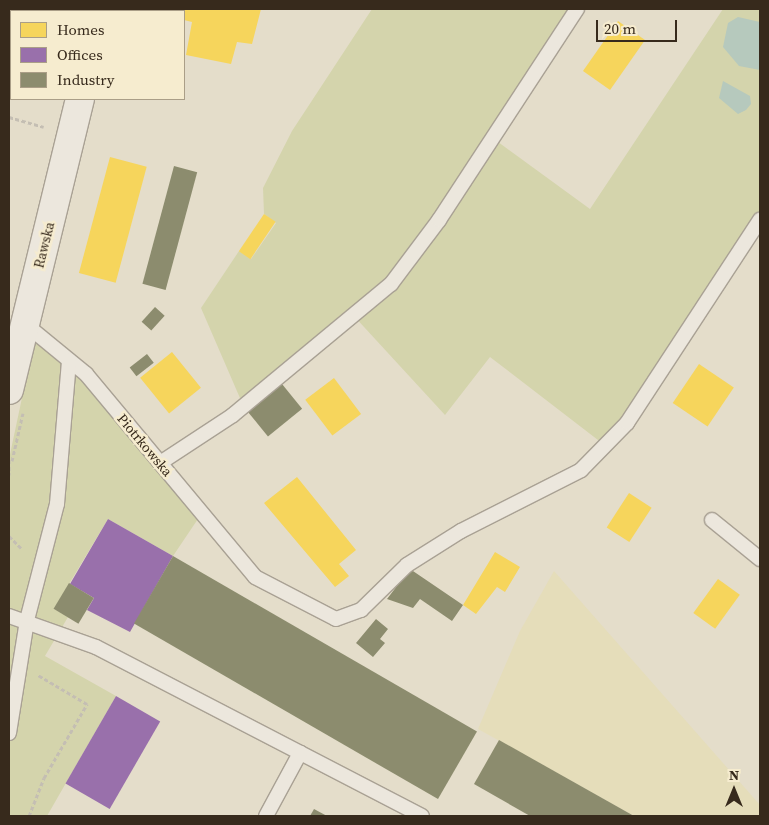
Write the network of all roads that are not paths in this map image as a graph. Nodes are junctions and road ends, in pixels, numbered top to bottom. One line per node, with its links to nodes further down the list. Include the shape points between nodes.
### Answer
1 (577, 9): 7 (lane, via 439,220 391,284 233,415)
2 (80, 100): 4 (street, Rawska)
3 (760, 220): 7 (lane, Piotrkowska, via 627,423 581,470 461,531 407,565 369,604 344,617 310,608 255,577)
4 (24, 323): 5 (lane, Piotrkowska); 6 (street, Rawska)
5 (69, 360): 7 (lane, Piotrkowska); 11 (lane, via 57,504)
6 (9, 390)
7 (160, 463)
8 (712, 520): 9 (lane)
9 (760, 559)
10 (9, 616): 11 (lane)
11 (27, 620): 12 (lane); 13 (lane, via 96,647)
12 (9, 733)
13 (300, 753): 14 (lane); 15 (lane)
14 (266, 816)
15 (422, 816)

